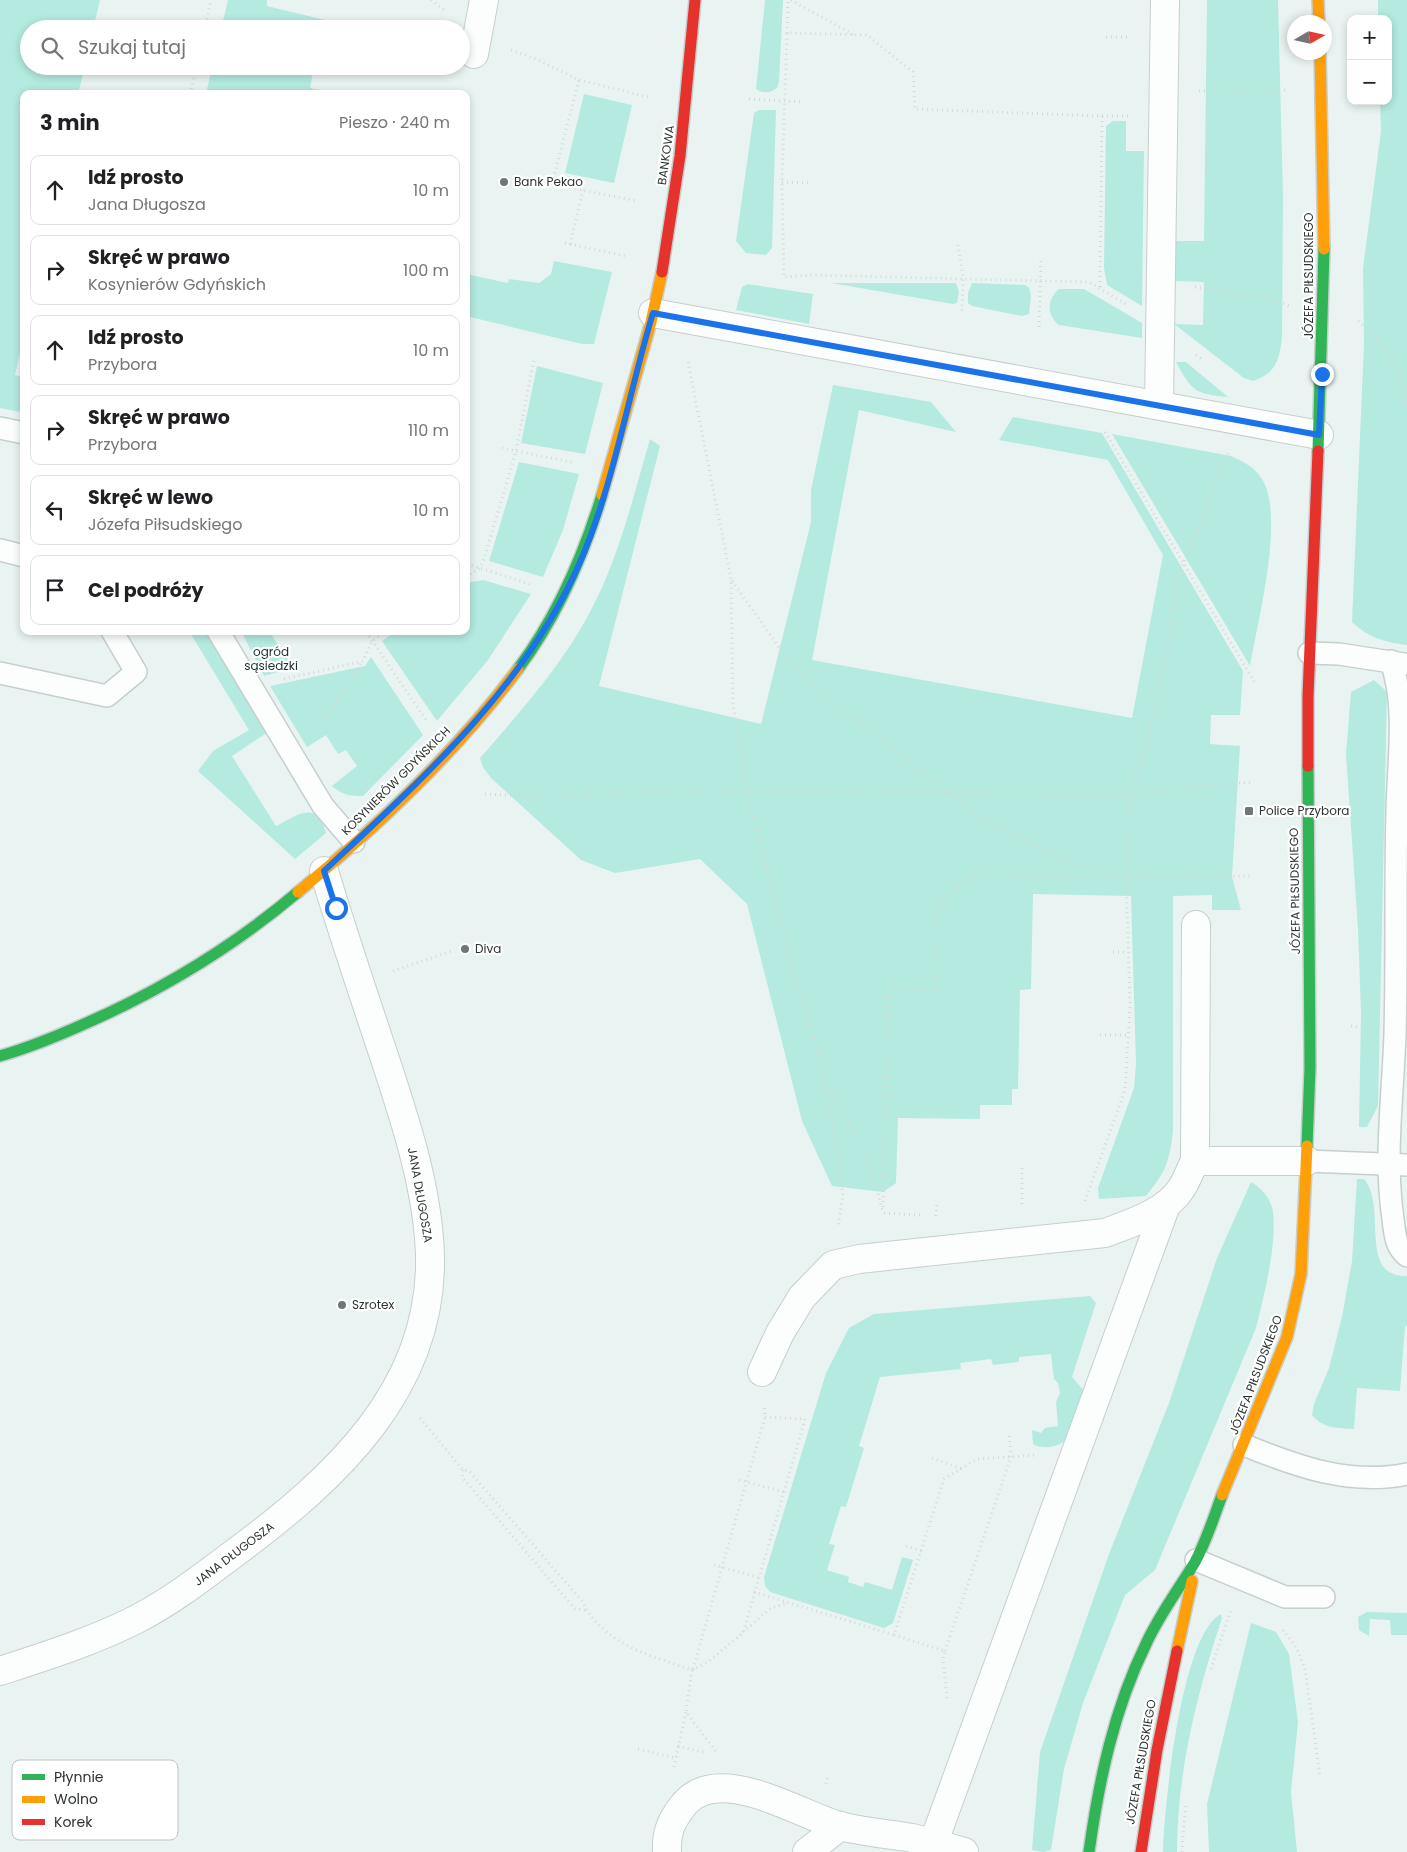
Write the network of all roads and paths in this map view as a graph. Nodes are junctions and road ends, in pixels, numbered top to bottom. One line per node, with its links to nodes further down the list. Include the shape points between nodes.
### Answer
1 (211, 0): 9 (path)
2 (431, 0): 10 (path)
3 (484, 0): 16 (street)
4 (695, 0): 42 (street, BANKOWA, via 683,135)
5 (790, 0): 11 (path); 12 (path)
6 (1165, 0): 22 (street)
7 (1318, 0): 8 (street)
8 (1319, 15)
9 (207, 20)
10 (459, 20)
11 (787, 34): 12 (path); 25 (path)
12 (854, 35): 39 (path, via 867,35 913,72 915,109 1102,116)
13 (470, 37): 16 (path)
14 (1106, 37): 15 (path)
15 (1132, 37)
16 (475, 47): 19 (path, via 534,58)
17 (1320, 60): 55 (street, JÓZEFA PIŁSUDSKIEGO, via 1324,241)
18 (195, 75): 20 (path)
19 (579, 80): 23 (path); 29 (path, via 552,184)
20 (191, 90)
21 (1288, 90): 22 (path)
22 (1164, 91): 38 (street)
23 (648, 97)
24 (750, 98): 25 (path)
25 (784, 101): 26 (path); 27 (path)
26 (803, 102)
27 (782, 182): 28 (path); 36 (path, via 784,276)
28 (812, 183)
29 (583, 190): 30 (path); 32 (path)
30 (638, 201)
31 (565, 243): 32 (path)
32 (570, 244): 34 (path)
33 (958, 245): 36 (path)
34 (625, 256)
35 (1041, 257): 37 (path)
36 (963, 278): 37 (path); 41 (path)
37 (1041, 281): 39 (path, via 1088,282); 44 (path)
38 (1160, 286): 40 (path, via 1209,288 1276,300); 45 (street)
39 (1100, 287): 45 (path)
40 (1292, 307)
41 (962, 312)
42 (653, 313): 49 (street, BANKOWA); 51 (street)
43 (1352, 315): 50 (path, via 1380,339 1390,355 1400,376)
44 (1039, 327)
45 (1160, 327): 47 (path); 51 (street)
46 (534, 360): 58 (path)
47 (1202, 360)
48 (688, 362): 66 (path)
49 (636, 369): 80 (street, KOSYNIERÓW GDYŃSKICH, via 602,501 580,563 546,628 521,665)
50 (1407, 404)
51 (1159, 405): 55 (street)
52 (1100, 423): 62 (path)
53 (0, 428): 54 (lane)
54 (20, 432)
55 (1319, 435): 73 (street, JÓZEFA PIŁSUDSKIEGO)
56 (1231, 447): 62 (path)
57 (502, 448): 58 (path)
58 (516, 451): 59 (path); 64 (path)
59 (578, 464)
60 (0, 550): 61 (lane)
61 (20, 555)
62 (1182, 563): 78 (path); 85 (path, via 1173,589 1171,631 1148,738)
63 (470, 565): 64 (path)
64 (480, 568): 65 (path); 67 (path)
65 (470, 574)
66 (731, 579): 82 (path, via 733,704); 84 (path, via 796,671)
67 (533, 585)
68 (114, 635): 76 (lane, via 136,672 107,696)
69 (220, 635): 86 (lane, via 323,806)
70 (381, 635): 72 (path)
71 (369, 636): 72 (path)
72 (372, 641): 74 (path); 80 (path)
73 (1309, 653): 75 (lane); 100 (street, JÓZEFA PIŁSUDSKIEGO, via 1310,1068)
74 (363, 661): 77 (path); 79 (path)
75 (1399, 663): 101 (lane, via 1397,678 1401,714 1395,1031)
76 (0, 673)
77 (276, 681)
78 (1255, 683)
79 (315, 734)
80 (448, 750): 86 (street, KOSYNIERÓW GDYŃSKICH)
81 (1254, 782): 85 (path, via 1186,787)
82 (747, 792): 83 (path, via 685,790 563,796); 84 (path); 98 (path)
83 (486, 794)
84 (952, 795): 85 (path); 89 (path, via 992,823 1059,859)
85 (1130, 796): 89 (path)
86 (354, 842): 87 (street, KOSYNIERÓW GDYŃSKICH)
87 (324, 871): 97 (street, KOSYNIERÓW GDYŃSKICH, via 219,954 98,1019); 111 (street, JANA DŁUGOSZA, via 410,1136 423,1198 430,1254 430,1290 423,1330)
88 (1251, 876): 89 (path)
89 (1126, 877): 93 (path); 107 (path, via 972,874 937,906 936,990 888,988)
90 (1196, 925): 99 (street)
91 (452, 951): 94 (path)
92 (1113, 952): 93 (path)
93 (1128, 952): 96 (path)
94 (391, 972)
95 (1100, 1035): 96 (path)
96 (1128, 1035): 105 (path, via 1125,1090)
97 (0, 1056)
98 (826, 1082): 107 (path, via 871,1166); 109 (path, via 843,1195)
99 (1195, 1161): 100 (street); 104 (street, via 1181,1189)
100 (1307, 1161): 101 (lane); 114 (street, JÓZEFA PIŁSUDSKIEGO, via 1301,1274 1293,1317)
101 (1398, 1165): 108 (lane, via 1393,1217 1398,1248)
102 (1022, 1168): 106 (path)
103 (937, 1201): 107 (path, via 937,1216)
104 (1166, 1205): 109 (street, via 1106,1234 859,1259); 149 (street)
105 (1084, 1206)
106 (1022, 1210)
107 (884, 1213)
108 (1407, 1256)
109 (833, 1265): 110 (street, via 802,1297)
110 (762, 1372): 112 (path)
111 (397, 1389): 119 (path); 139 (street, JANA DŁUGOSZA, via 346,1458 308,1496 186,1590 136,1620)
112 (765, 1417): 122 (path); 123 (path, via 805,1420)
113 (1009, 1432): 116 (path)
114 (1244, 1445): 120 (lane, via 1322,1473 1389,1478); 126 (street, JÓZEFA PIŁSUDSKIEGO)
115 (1048, 1454): 116 (path)
116 (1010, 1457): 118 (path, via 977,1458); 138 (path)
117 (932, 1458): 118 (path)
118 (961, 1469): 125 (path, via 944,1480)
119 (463, 1470): 134 (path, via 469,1471 582,1601); 134 (path, via 462,1477 575,1609)
120 (1407, 1474)
121 (739, 1480): 122 (path)
122 (746, 1481): 123 (path); 128 (path)
123 (784, 1492): 129 (path)
124 (906, 1546): 125 (path)
125 (921, 1551): 137 (path)
126 (1196, 1560): 130 (lane); 153 (street, JÓZEFA PIŁSUDSKIEGO, via 1146,1643 1121,1704 1097,1793); 154 (street, JÓZEFA PIŁSUDSKIEGO, via 1159,1731)
127 (714, 1565): 128 (path)
128 (721, 1567): 129 (path); 140 (path)
129 (758, 1577): 131 (path)
130 (1242, 1579): 132 (lane, via 1285,1597); 141 (path)
131 (754, 1592): 133 (path); 136 (path)
132 (1324, 1597)
133 (788, 1603): 136 (path, via 771,1608); 137 (path)
134 (586, 1610): 140 (path, via 594,1621 637,1652)
135 (1280, 1627): 146 (path, via 1296,1647 1305,1668)
136 (743, 1633): 140 (path, via 708,1662)
137 (894, 1636): 138 (path)
138 (945, 1652): 142 (path)
139 (0, 1670)
140 (692, 1670): 143 (path, via 686,1712 719,1756)
141 (1209, 1676)
142 (948, 1706)
143 (678, 1746)
144 (638, 1749): 145 (path)
145 (676, 1758)
146 (1320, 1777)
147 (1186, 1801): 155 (path)
148 (840, 1826): 149 (street); 150 (street, via 740,1789 700,1790 684,1803 670,1823); 151 (street)
149 (933, 1844): 152 (street)
150 (667, 1852)
151 (806, 1852)
152 (964, 1852)
153 (1089, 1852)
154 (1141, 1852)
155 (1182, 1852)

